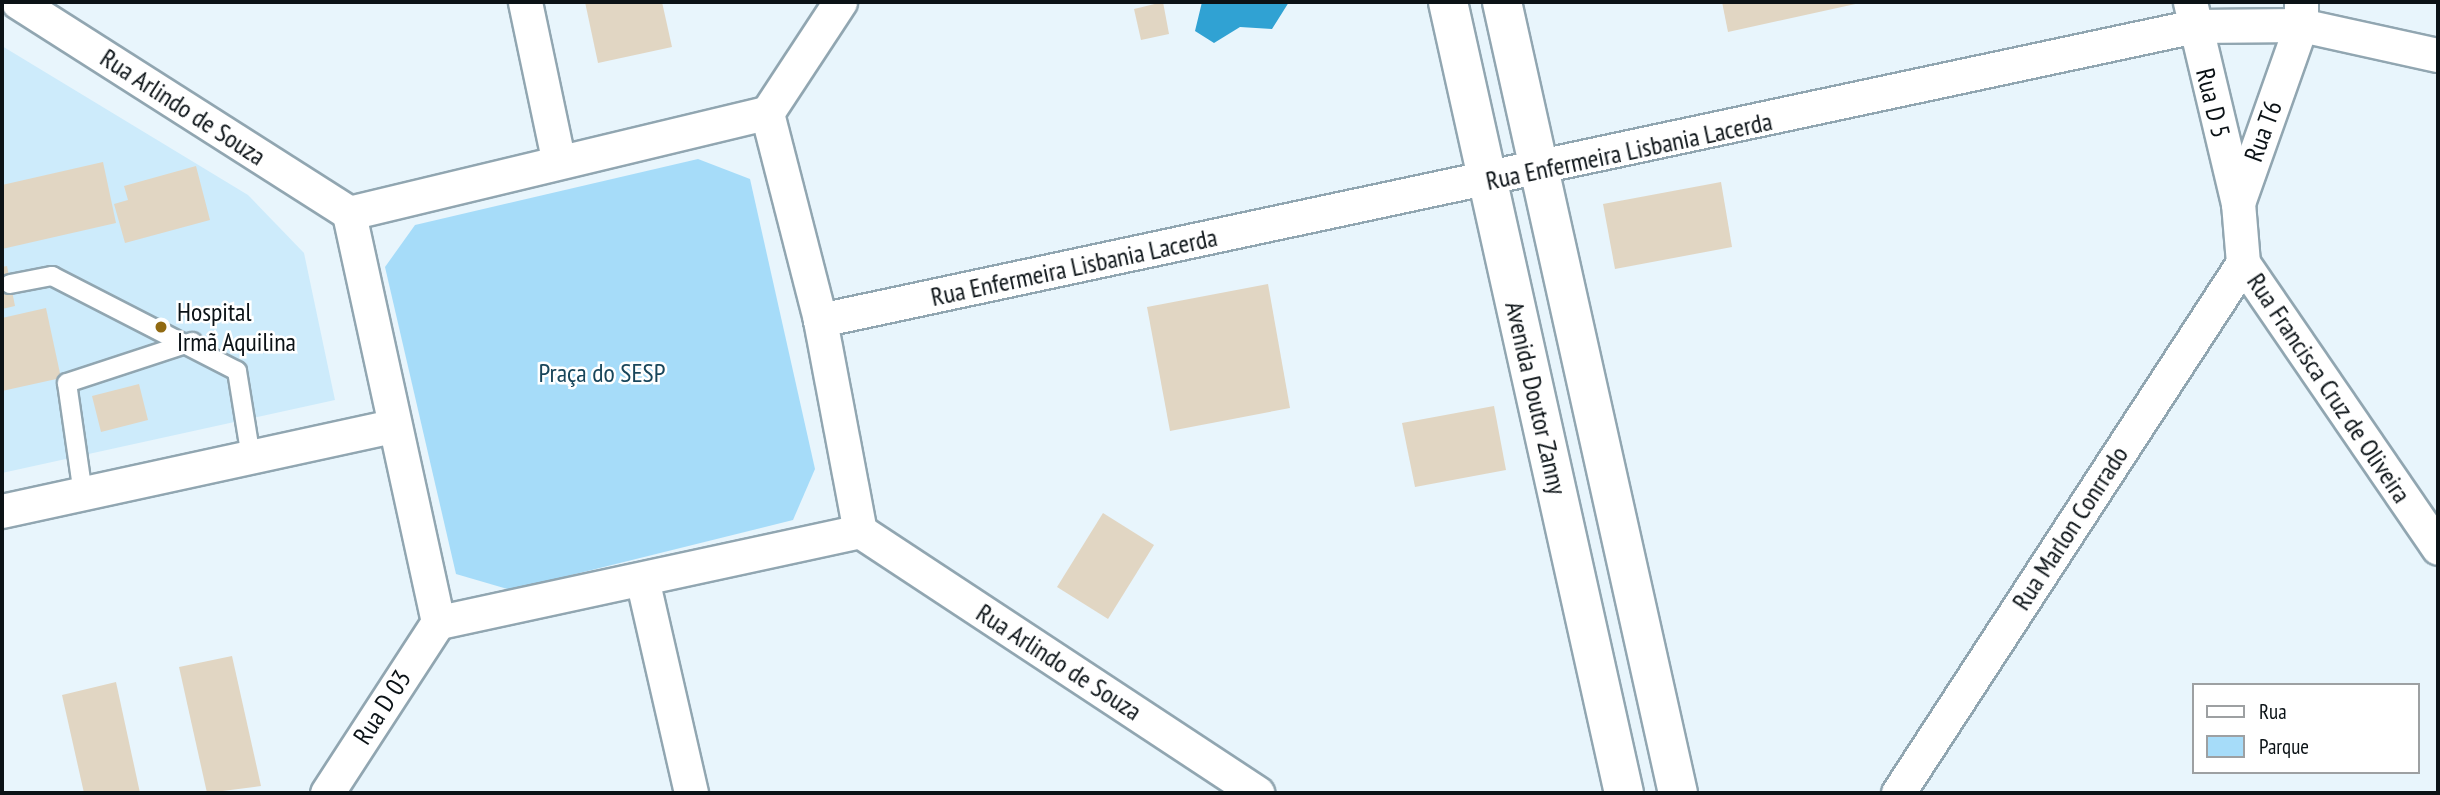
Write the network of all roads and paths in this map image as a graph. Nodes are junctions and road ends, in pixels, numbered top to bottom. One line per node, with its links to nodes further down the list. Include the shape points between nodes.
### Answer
1 (18, 2): 14 (street, Rua Arlindo de Souza)
2 (525, 2): 10 (street)
3 (840, 2): 9 (street)
4 (1448, 2): 12 (street, Avenida Doutor Zanny)
5 (1502, 2): 11 (street, Avenida Doutor Zanny)
6 (2301, 13): 7 (street, Rua Enfermeira Lisbania Lacerda); 8 (street, Rua Enfermeira Lisbania Lacerda); 13 (street, Rua T6)
7 (2192, 14): 11 (street, Rua Enfermeira Lisbania Lacerda); 13 (street, Rua D 5)
8 (2438, 55)
9 (767, 113): 10 (street); 17 (street)
10 (558, 159): 14 (street)
11 (1540, 170): 12 (street, Rua Enfermeira Lisbania Lacerda); 31 (street, Avenida Doutor Zanny)
12 (1488, 182): 17 (street, Rua Enfermeira Lisbania Lacerda); 30 (street, Avenida Doutor Zanny)
13 (2238, 204): 15 (street, Rua T6)
14 (349, 213): 19 (street)
15 (2243, 263): 24 (street, Rua Francisca Cruz de Oliveira); 32 (street, Rua Marlon Conrrado)
16 (10, 284): 18 (lane, via 52,276)
17 (820, 320): 23 (street)
18 (192, 342): 20 (lane, via 237,371); 21 (lane, via 67,383)
19 (393, 426): 20 (street); 26 (street)
20 (251, 457): 21 (street)
21 (83, 494): 22 (street)
22 (2, 511)
23 (860, 531): 25 (street); 29 (street, Rua Arlindo de Souza)
24 (2438, 548)
25 (643, 583): 26 (street); 28 (street)
26 (438, 622): 27 (street, Rua D 03)
27 (327, 793)
28 (691, 793)
29 (1258, 793)
30 (1624, 793)
31 (1678, 793)
32 (1898, 793)

